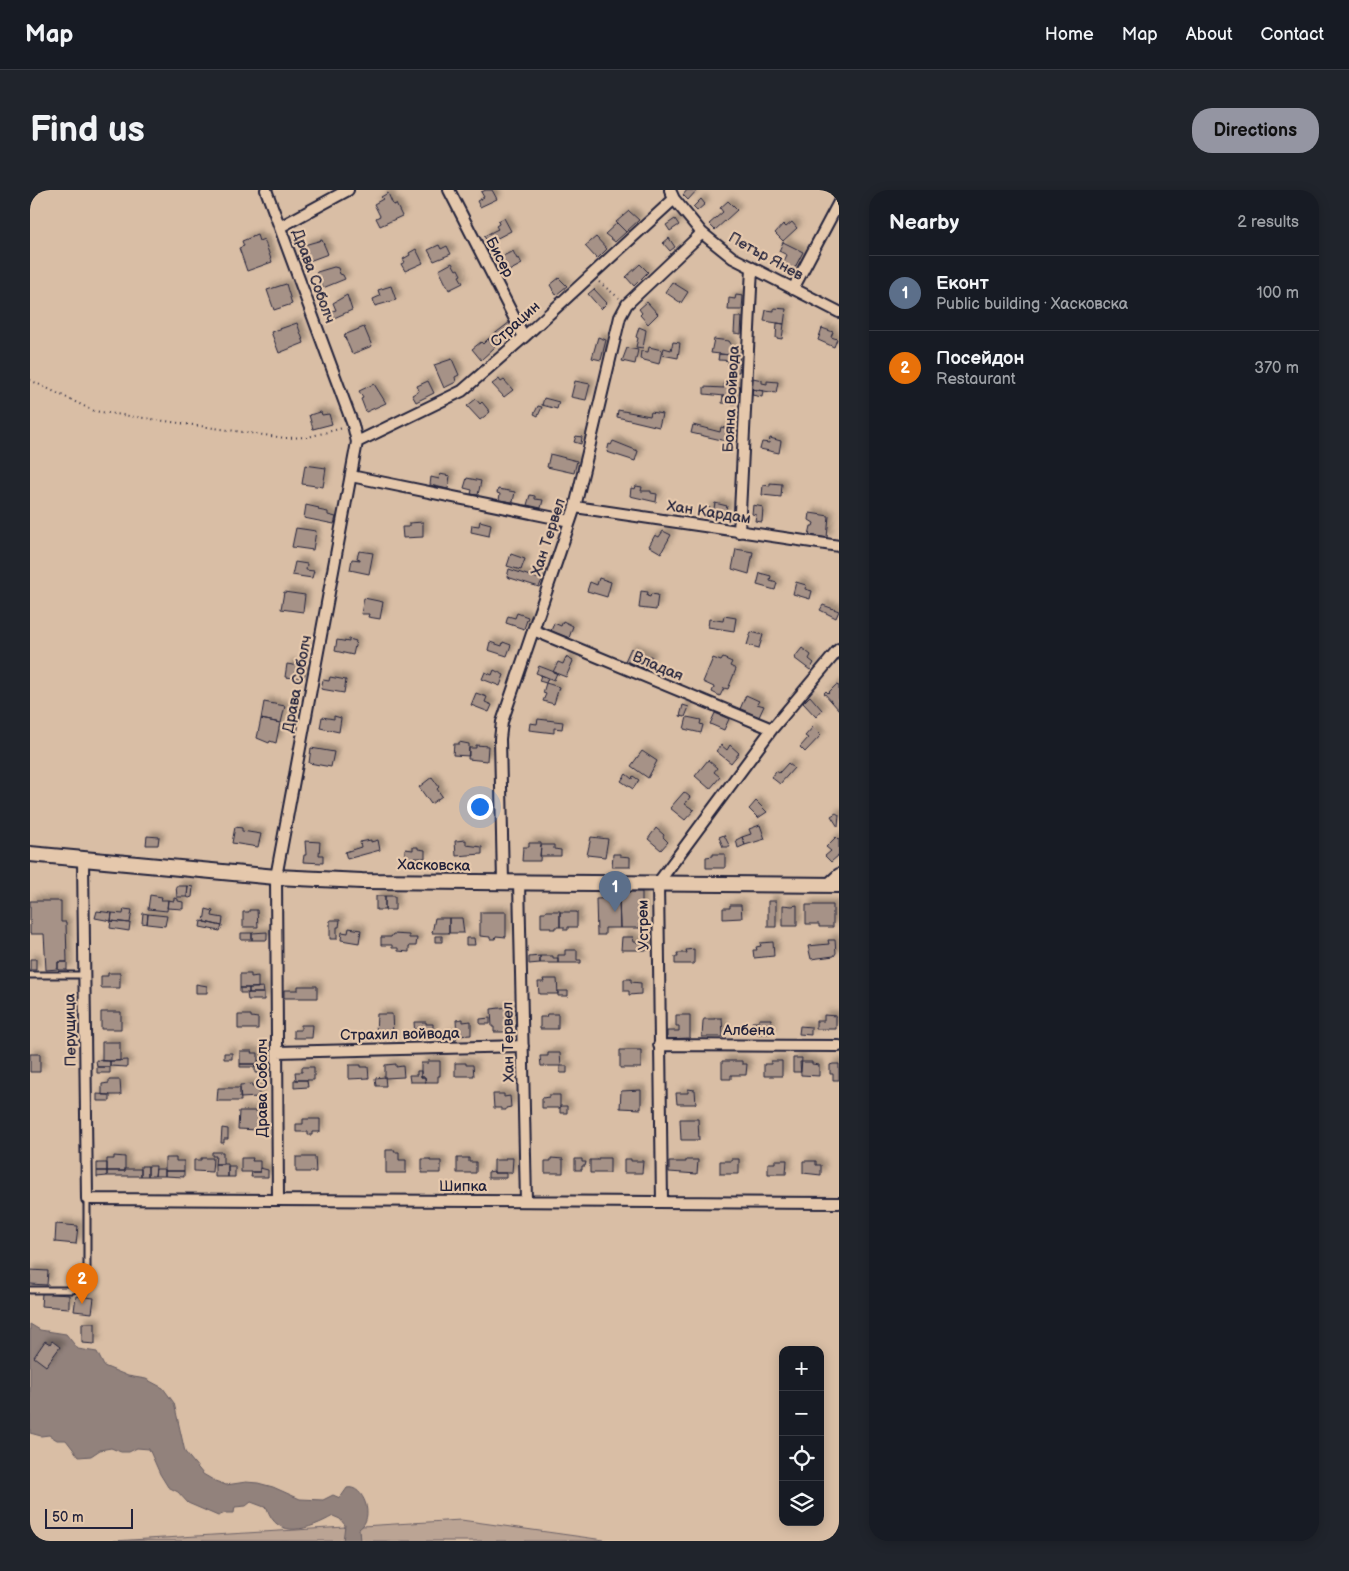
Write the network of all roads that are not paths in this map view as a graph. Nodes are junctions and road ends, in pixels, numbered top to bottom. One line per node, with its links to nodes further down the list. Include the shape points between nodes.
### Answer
1 (266, 190): 6 (street, Драва Соболч)
2 (348, 190): 6 (street)
3 (449, 190): 11 (street, Бисер)
4 (672, 195): 7 (street, Петър Янев); 11 (street, Страцин)
5 (839, 202): 9 (street)
6 (280, 227): 12 (street, Драва Соболч)
7 (702, 233): 8 (street, Петър Янев, via 733,258); 14 (street, Хан Тервел, via 627,304 620,317)
8 (752, 268): 9 (street, Петър Янев); 16 (street, Бояна Войвода)
9 (794, 289): 10 (street, Петър Янев)
10 (839, 312)
11 (524, 337): 12 (street, Страцин, via 462,391)
12 (357, 442): 13 (street, Драва Соболч)
13 (351, 476): 15 (street); 24 (street, Драва Соболч)
14 (575, 507): 15 (street, Хан Тервел); 16 (street, Хан Кардам)
15 (570, 521): 18 (street, Хан Тервел)
16 (739, 532): 17 (street, Хан Кардам)
17 (839, 546)
18 (533, 630): 20 (street, Владая); 25 (street, Хан Тервел, via 502,722)
19 (839, 649): 20 (street, Устрем)
20 (772, 730): 27 (street, Устрем)
21 (30, 854): 22 (street, Хасковска)
22 (83, 860): 24 (street, Хасковска); 30 (street, Перущица)
23 (839, 874): 28 (street)
24 (276, 877): 25 (street, Хасковска); 34 (street, Драва Соболч)
25 (502, 882): 26 (street, Хасковска)
26 (519, 882): 27 (street, Хасковска); 32 (street, Хан Тервел)
27 (658, 883): 28 (street, Хасковска); 31 (street, Устрем)
28 (833, 885)
29 (30, 975): 30 (lane)
30 (85, 975): 35 (street, Перущица)
31 (660, 1045): 33 (street, Албена); 38 (street, Устрем)
32 (523, 1046): 34 (street, Страхил войвода); 37 (street, Хан Тервел)
33 (839, 1046)
34 (277, 1052): 36 (street, Драва Соболч)
35 (88, 1199): 36 (street, Шипка); 40 (lane, via 87,1267 82,1281 73,1290)
36 (278, 1200): 37 (street, Шипка)
37 (526, 1201): 38 (street, Шипка)
38 (662, 1202): 39 (street, Шипка)
39 (839, 1203)
40 (30, 1290)

